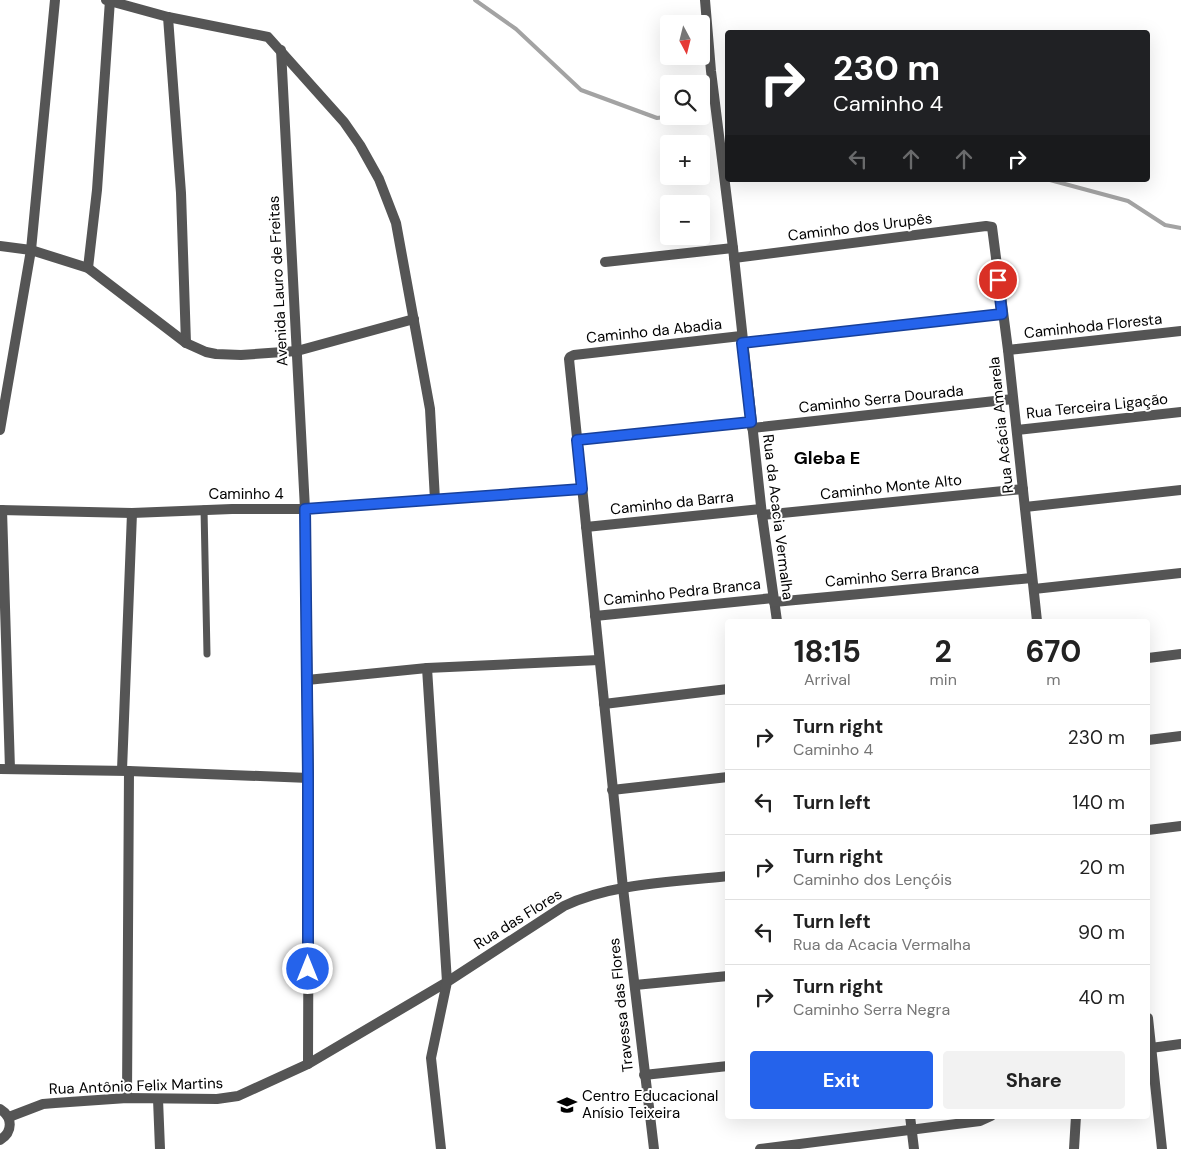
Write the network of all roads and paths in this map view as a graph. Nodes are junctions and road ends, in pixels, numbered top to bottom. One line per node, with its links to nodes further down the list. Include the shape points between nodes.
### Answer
1 (55, 0): 8 (street)
2 (109, 0): 4 (street); 11 (street, via 97,190)
3 (705, 0): 9 (street, Rua da Acacia Vermalha)
4 (168, 17): 5 (street, via 268,37); 16 (street, via 181,193)
5 (282, 50): 13 (street, via 344,122 380,179 396,223); 18 (street, Avenida Lauro de Freitas)
6 (991, 226): 9 (street, Caminho dos Urupês); 12 (street, Rua Acácia Amarela)
7 (0, 246): 8 (street)
8 (30, 250): 11 (street); 23 (street)
9 (733, 253): 10 (street, Caminho dos Urupês); 15 (street, Rua da Acacia Vermalha)
10 (605, 262)
11 (88, 268): 16 (street)
12 (1002, 314): 15 (street, Caminho da Abadia); 17 (street, Rua Acácia Amarela)
13 (414, 319): 18 (street); 29 (street, via 430,409)
14 (1181, 331): 17 (street, Caminhoda Floresta)
15 (742, 340): 19 (street, Caminho da Abadia); 22 (street, Rua da Acacia Vermalha)
16 (186, 343): 18 (street, via 216,354)
17 (1008, 350): 20 (street, Rua Acácia Amarela)
18 (297, 352): 32 (street, Avenida Lauro de Freitas)
19 (570, 357): 25 (street, Travessa das Flores)
20 (1014, 399): 22 (street, Caminho Serra Dourada); 24 (street, Rua Acácia Amarela)
21 (1181, 412): 24 (street, Rua Terceira Ligação)
22 (752, 425): 25 (street, Caminho Serra Dourada); 34 (street, Rua da Acacia Vermalha)
23 (0, 430)
24 (1017, 430): 27 (street, Rua Acácia Amarela)
25 (577, 440): 26 (street, Travessa das Flores)
26 (582, 489): 29 (street, Caminho 4); 36 (street, Travessa das Flores)
27 (1023, 489): 30 (street, Rua Acácia Amarela); 34 (street, Caminho Monte Alto)
28 (1181, 490): 30 (street)
29 (435, 500): 32 (street, Caminho 4)
30 (1025, 507): 38 (street, Rua Acácia Amarela)
31 (204, 509): 32 (street, Caminho 4); 35 (street, Caminho 4); 44 (lane)
32 (305, 509): 49 (street, Avenida Lauro de Freitas)
33 (1, 510): 35 (street, Caminho 4); 54 (street)
34 (761, 512): 36 (street, Caminho da Barra); 40 (street, Rua da Acacia Vermalha)
35 (132, 513): 55 (street)
36 (586, 527): 41 (street, Travessa das Flores)
37 (1181, 573): 39 (street)
38 (1032, 578): 39 (street, Rua Acácia Amarela); 40 (street, Caminho Serra Branca)
39 (1034, 589): 43 (street, Rua Acácia Amarela)
40 (774, 600): 41 (street, Caminho Pedra Branca); 42 (street, Rua da Acacia Vermalha)
41 (595, 616): 47 (street, Travessa das Flores)
42 (777, 619)
43 (1037, 619)
44 (207, 654)
45 (1181, 654): 46 (street)
46 (1150, 658)
47 (599, 660): 48 (street); 51 (street, Travessa das Flores)
48 (427, 668): 49 (street); 64 (street)
49 (307, 680): 57 (street, Avenida Lauro de Freitas)
50 (725, 690): 51 (street)
51 (604, 704): 58 (street, Travessa das Flores)
52 (1181, 736): 53 (street)
53 (1150, 740)
54 (5, 769): 55 (street)
55 (125, 771): 57 (street); 72 (street)
56 (725, 777): 58 (street)
57 (308, 778): 69 (street, Avenida Lauro de Freitas)
58 (612, 790): 62 (street, Travessa das Flores)
59 (1181, 826): 60 (street)
60 (1150, 830)
61 (725, 876): 62 (street, Rua das Flores)
62 (623, 888): 64 (street, Rua das Flores, via 564,906); 65 (street, Travessa das Flores)
63 (725, 976): 65 (street)
64 (447, 982): 69 (street, Rua Antônio Felix Martins); 82 (street, via 431,1058)
65 (635, 985): 71 (street, Travessa das Flores)
66 (1150, 1038): 68 (street)
67 (1181, 1044): 68 (street)
68 (1151, 1048): 87 (street)
69 (308, 1064): 73 (street, Rua Antônio Felix Martins, via 238,1096)
70 (725, 1066): 71 (street)
71 (644, 1075): 83 (street, Travessa das Flores)
72 (127, 1098): 73 (street, Rua Antônio Felix Martins); 75 (street, Rua Antônio Felix Martins, via 43,1104)
73 (158, 1099): 81 (street)
74 (0, 1109): 75 (street)
75 (9, 1117): 80 (street, via 10,1128)
76 (910, 1119): 79 (street)
77 (984, 1119): 79 (street)
78 (1076, 1119): 86 (street)
79 (912, 1129): 84 (street); 85 (street)
80 (0, 1140)
81 (160, 1149)
82 (441, 1149)
83 (654, 1149)
84 (760, 1149)
85 (914, 1149)
86 (1074, 1149)
87 (1162, 1149)

